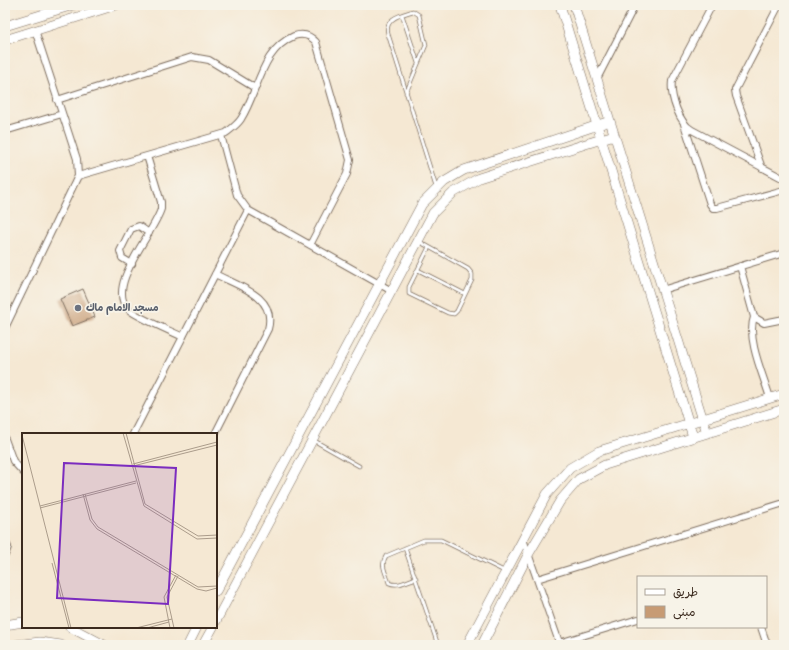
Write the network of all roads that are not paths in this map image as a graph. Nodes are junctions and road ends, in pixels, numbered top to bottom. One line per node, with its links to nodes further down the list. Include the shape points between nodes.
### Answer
1 (74, 5): 9 (street)
2 (116, 5): 10 (street)
3 (560, 5): 20 (street)
4 (574, 5): 13 (street)
5 (635, 5): 13 (street)
6 (712, 5): 19 (street, via 672,81 673,95)
7 (779, 5): 26 (street, via 735,90)
8 (402, 15): 12 (lane); 12 (lane, via 413,11 420,15 426,42); 15 (lane, via 391,20 387,31)
9 (5, 26)
10 (35, 30): 11 (street); 16 (street)
11 (5, 40)
12 (418, 63): 15 (lane)
13 (597, 79): 18 (street)
14 (255, 88): 16 (street, via 209,60 192,57); 23 (street, via 242,118); 34 (street, via 270,55 279,45 298,35 305,35 314,40 350,160 347,174)
15 (406, 93): 29 (lane)
16 (57, 100): 17 (street)
17 (62, 114): 21 (street); 27 (street, via 77,159)
18 (610, 121): 20 (street); 22 (street)
19 (683, 122): 26 (street, via 692,130); 30 (street, via 713,208)
20 (598, 125): 24 (street); 29 (street, via 475,165 453,176)
21 (5, 131)
22 (614, 135): 24 (street); 43 (street)
23 (220, 136): 25 (street); 31 (street, via 237,195)
24 (602, 139): 33 (street, via 470,182 452,193 439,206 427,220); 53 (street)
25 (147, 156): 27 (street); 32 (street, via 161,206)
26 (762, 168): 28 (street)
27 (78, 176): 47 (street)
28 (784, 179)
29 (436, 189): 41 (street, via 416,213)
30 (784, 190)
31 (248, 210): 34 (street); 40 (street)
32 (149, 233): 37 (street); 37 (street, via 139,226 130,228 120,251 122,258)
33 (416, 241): 35 (lane); 42 (street)
34 (310, 245): 41 (street)
35 (429, 247): 39 (lane); 44 (lane, via 471,271 472,277)
36 (784, 253): 38 (street)
37 (132, 264): 48 (street, via 121,287 122,297 128,309)
38 (740, 266): 43 (street); 45 (street)
39 (418, 270): 44 (lane); 44 (lane, via 409,287 410,295 451,314 457,311)
40 (215, 274): 48 (street); 55 (street, via 262,299 268,308 270,318 268,329)
41 (379, 283): 42 (street); 60 (street)
42 (390, 290): 59 (street)
43 (662, 290): 52 (street)
44 (465, 294)
45 (754, 317): 46 (street, via 764,323); 50 (street, via 752,338)
46 (784, 318)
47 (5, 328)
48 (183, 337): 54 (street)
49 (784, 394): 50 (street)
50 (770, 398): 52 (street)
51 (784, 409): 56 (street)
52 (703, 419): 53 (street); 56 (street)
53 (689, 423): 57 (street); 65 (street, via 599,451 579,461 550,489)
54 (134, 433)
55 (216, 433)
56 (707, 433): 57 (street)
57 (694, 437): 69 (street, via 605,465 579,479 560,501)
58 (5, 439): 63 (street, via 13,461)
59 (312, 439): 61 (lane); 62 (street)
60 (284, 462): 62 (street); 73 (street)
61 (359, 466)
62 (296, 468): 74 (street)
63 (22, 471)
64 (784, 503): 72 (street)
65 (523, 539): 69 (street); 70 (street)
66 (5, 540): 68 (street, via 8,547)
67 (405, 548): 70 (lane, via 424,540 441,540); 71 (lane); 71 (lane, via 386,556 383,566 389,583 397,584)
68 (5, 555)
69 (528, 555): 72 (street); 90 (street)
70 (506, 572): 89 (street)
71 (416, 578): 88 (lane)
72 (537, 579): 82 (street)
73 (217, 589)
74 (217, 619)
75 (637, 619): 82 (street)
76 (22, 622): 77 (street)
77 (5, 625)
78 (72, 628): 85 (street)
79 (196, 628): 86 (street)
80 (212, 628): 87 (street)
81 (761, 628): 91 (street)
82 (560, 644)
83 (14, 645): 84 (street, via 40,642)
84 (61, 645)
85 (104, 645)
86 (188, 645)
87 (203, 645)
88 (438, 645)
89 (467, 645)
90 (482, 645)
91 (767, 645)

